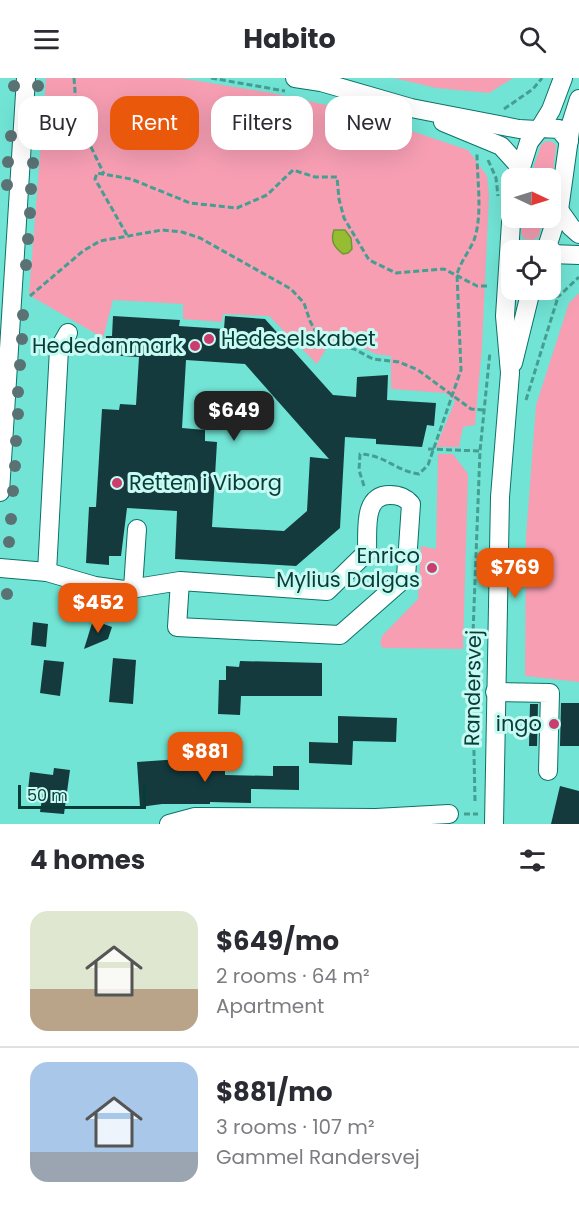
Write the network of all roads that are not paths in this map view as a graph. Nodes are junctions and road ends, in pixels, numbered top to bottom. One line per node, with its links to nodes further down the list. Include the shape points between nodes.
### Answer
1 (26, 78): 21 (street)
2 (295, 78): 4 (street)
3 (563, 78): 8 (street, via 551,110)
4 (369, 96)
5 (579, 99): 9 (street)
6 (412, 108): 8 (street, via 519,129)
7 (412, 108): 10 (street, via 501,146)
8 (538, 129): 9 (street, via 559,129); 11 (street)
9 (569, 141): 12 (street)
10 (516, 168)
11 (521, 168)
12 (561, 196)
13 (561, 213): 14 (street)
14 (579, 234)
15 (561, 254): 16 (street)
16 (579, 255)
17 (506, 300): 20 (street, Randersvej)
18 (528, 300): 20 (street, Randersvej)
19 (68, 333): 24 (street, via 59,349)
20 (510, 373): 27 (street, Randersvej, via 500,497)
21 (0, 492)
22 (137, 529): 26 (street)
23 (0, 568): 24 (street)
24 (47, 572): 26 (street, via 95,586)
25 (180, 581): 25 (street, via 327,591 367,552 370,507 374,500 380,495 396,495 411,504 406,577 340,635 177,627); 26 (street)
26 (133, 588)
27 (495, 692): 28 (street, via 550,693); 31 (street, Randersvej)
28 (548, 771)
29 (449, 814): 30 (street, via 376,818 195,817)
30 (169, 824)
31 (494, 824)

